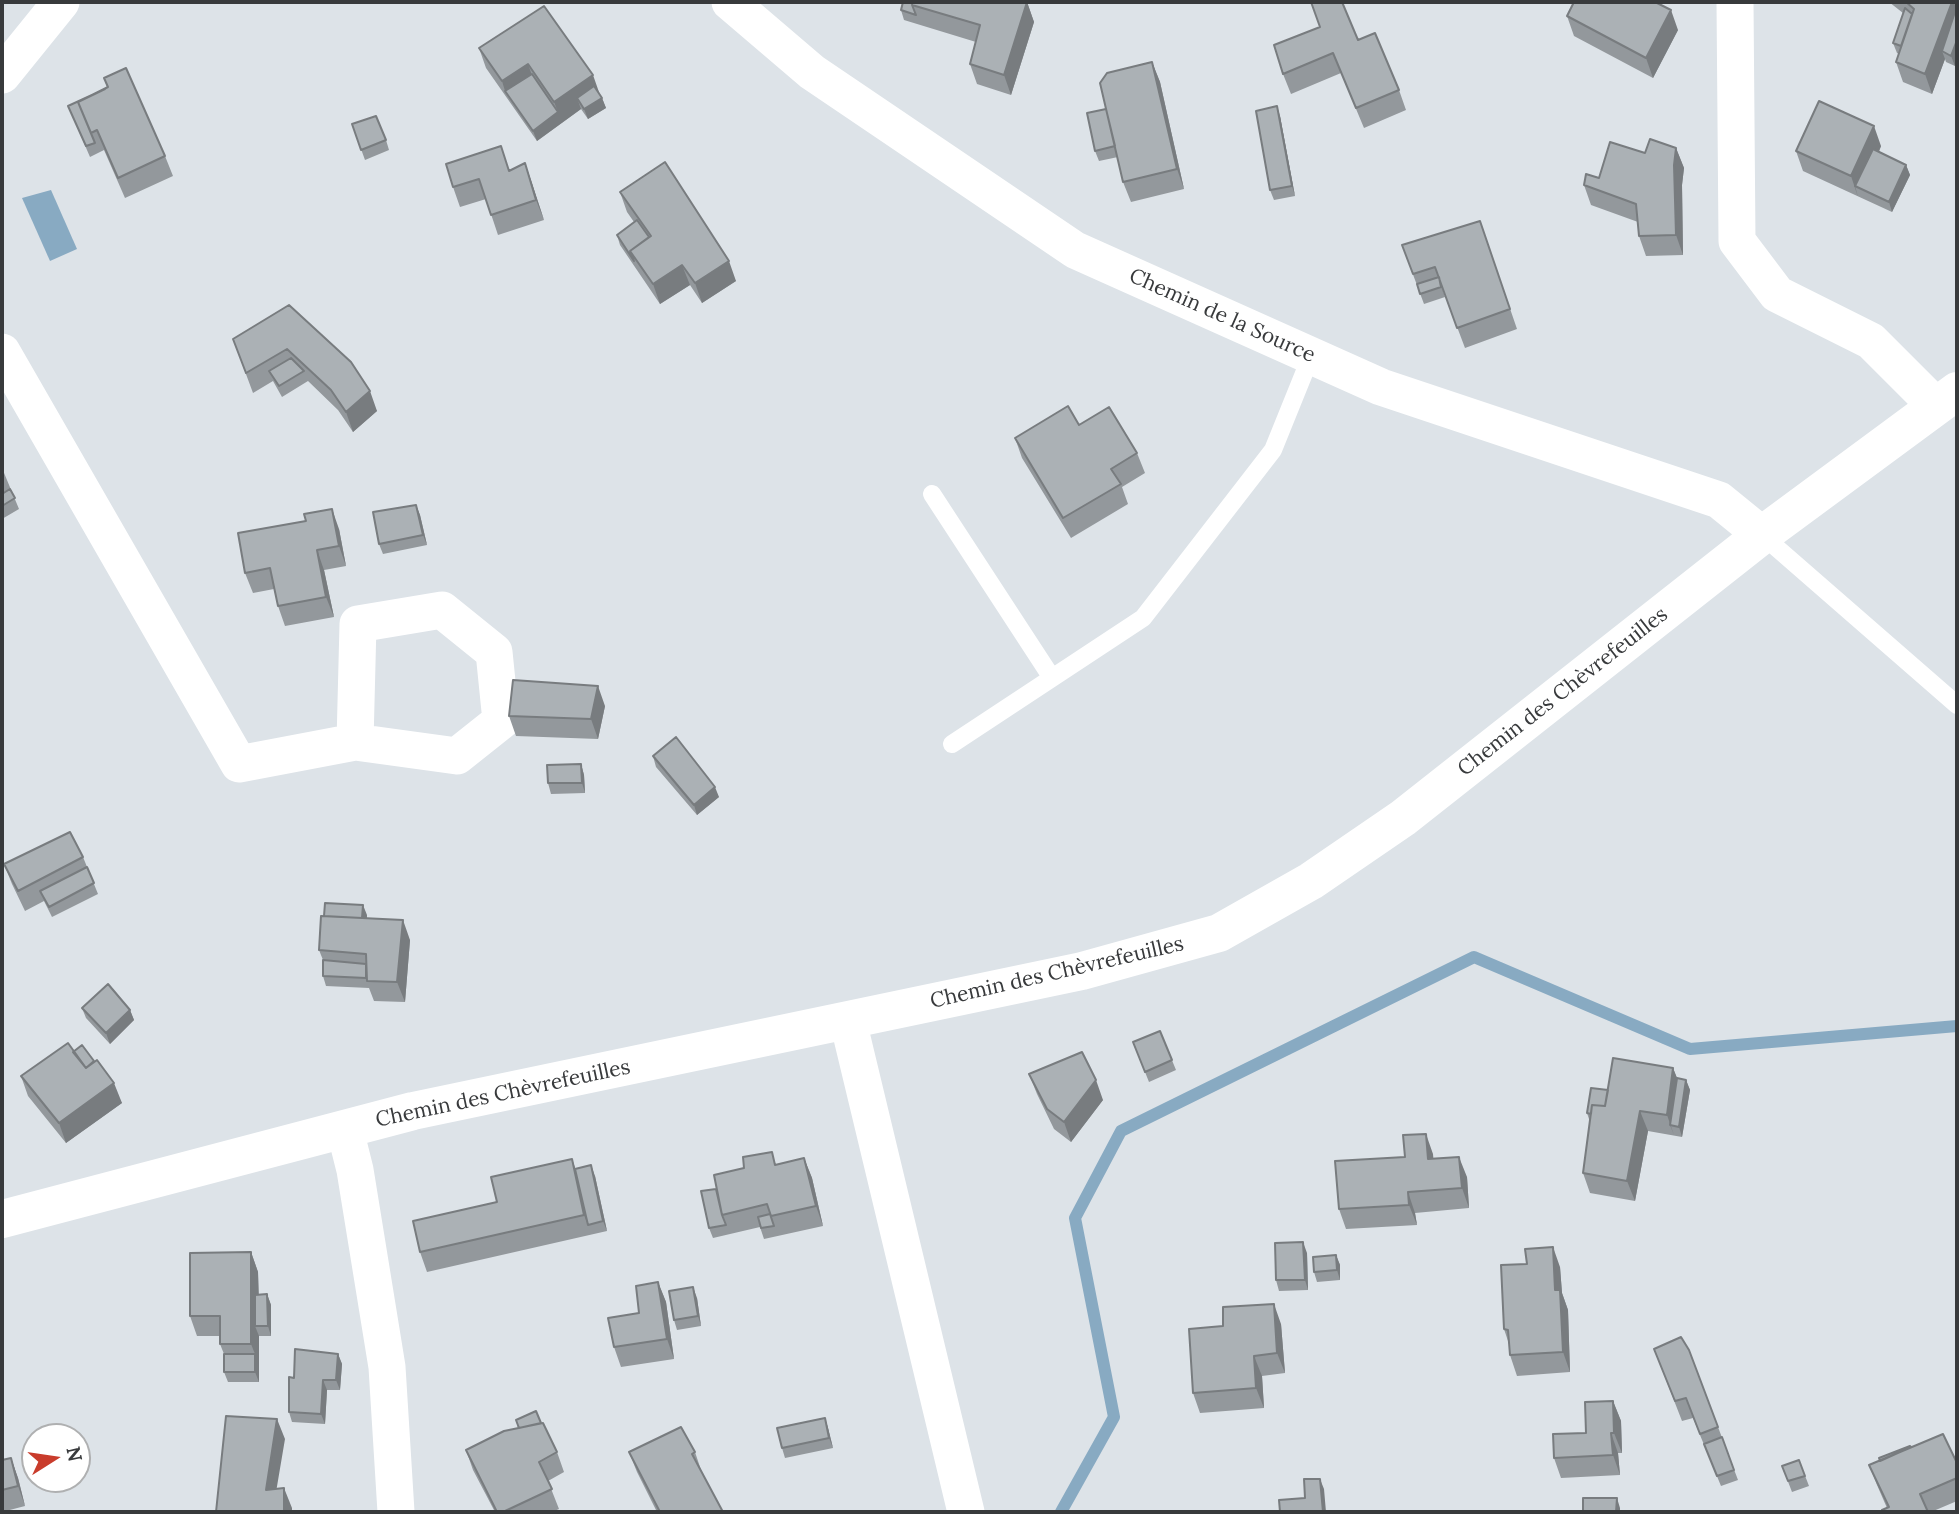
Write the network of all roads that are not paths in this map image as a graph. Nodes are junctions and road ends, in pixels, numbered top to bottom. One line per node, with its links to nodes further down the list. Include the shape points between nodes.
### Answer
1 (61, 2): 4 (street)
2 (730, 2): 6 (street, Chemin de la Source, via 812,72 1075,250)
3 (1735, 2): 7 (street, via 1737,241 1777,294 1871,341)
4 (2, 75)
5 (2, 352): 12 (street, via 239,764)
6 (1311, 356): 9 (street, Chemin de la Source, via 1381,387 1719,500); 10 (lane, via 1273,450 1143,618)
7 (1947, 399): 9 (street, Chemin des Chèvrefeuilles)
8 (932, 494): 10 (lane)
9 (1762, 535): 11 (lane); 14 (street, Chemin des Chèvrefeuilles, via 1403,818 1311,881 1219,933 1082,971)
10 (1052, 678): 13 (lane)
11 (1957, 705)
12 (355, 742): 12 (street, via 457,755 502,721 494,652 442,610 358,624)
13 (952, 744)
14 (848, 1021): 15 (street, Chemin des Chèvrefeuilles, via 413,1111); 18 (street)
15 (345, 1130): 16 (street, Chemin des Chèvrefeuilles); 17 (street, via 387,1367)
16 (2, 1219)
17 (396, 1512)
18 (966, 1512)

